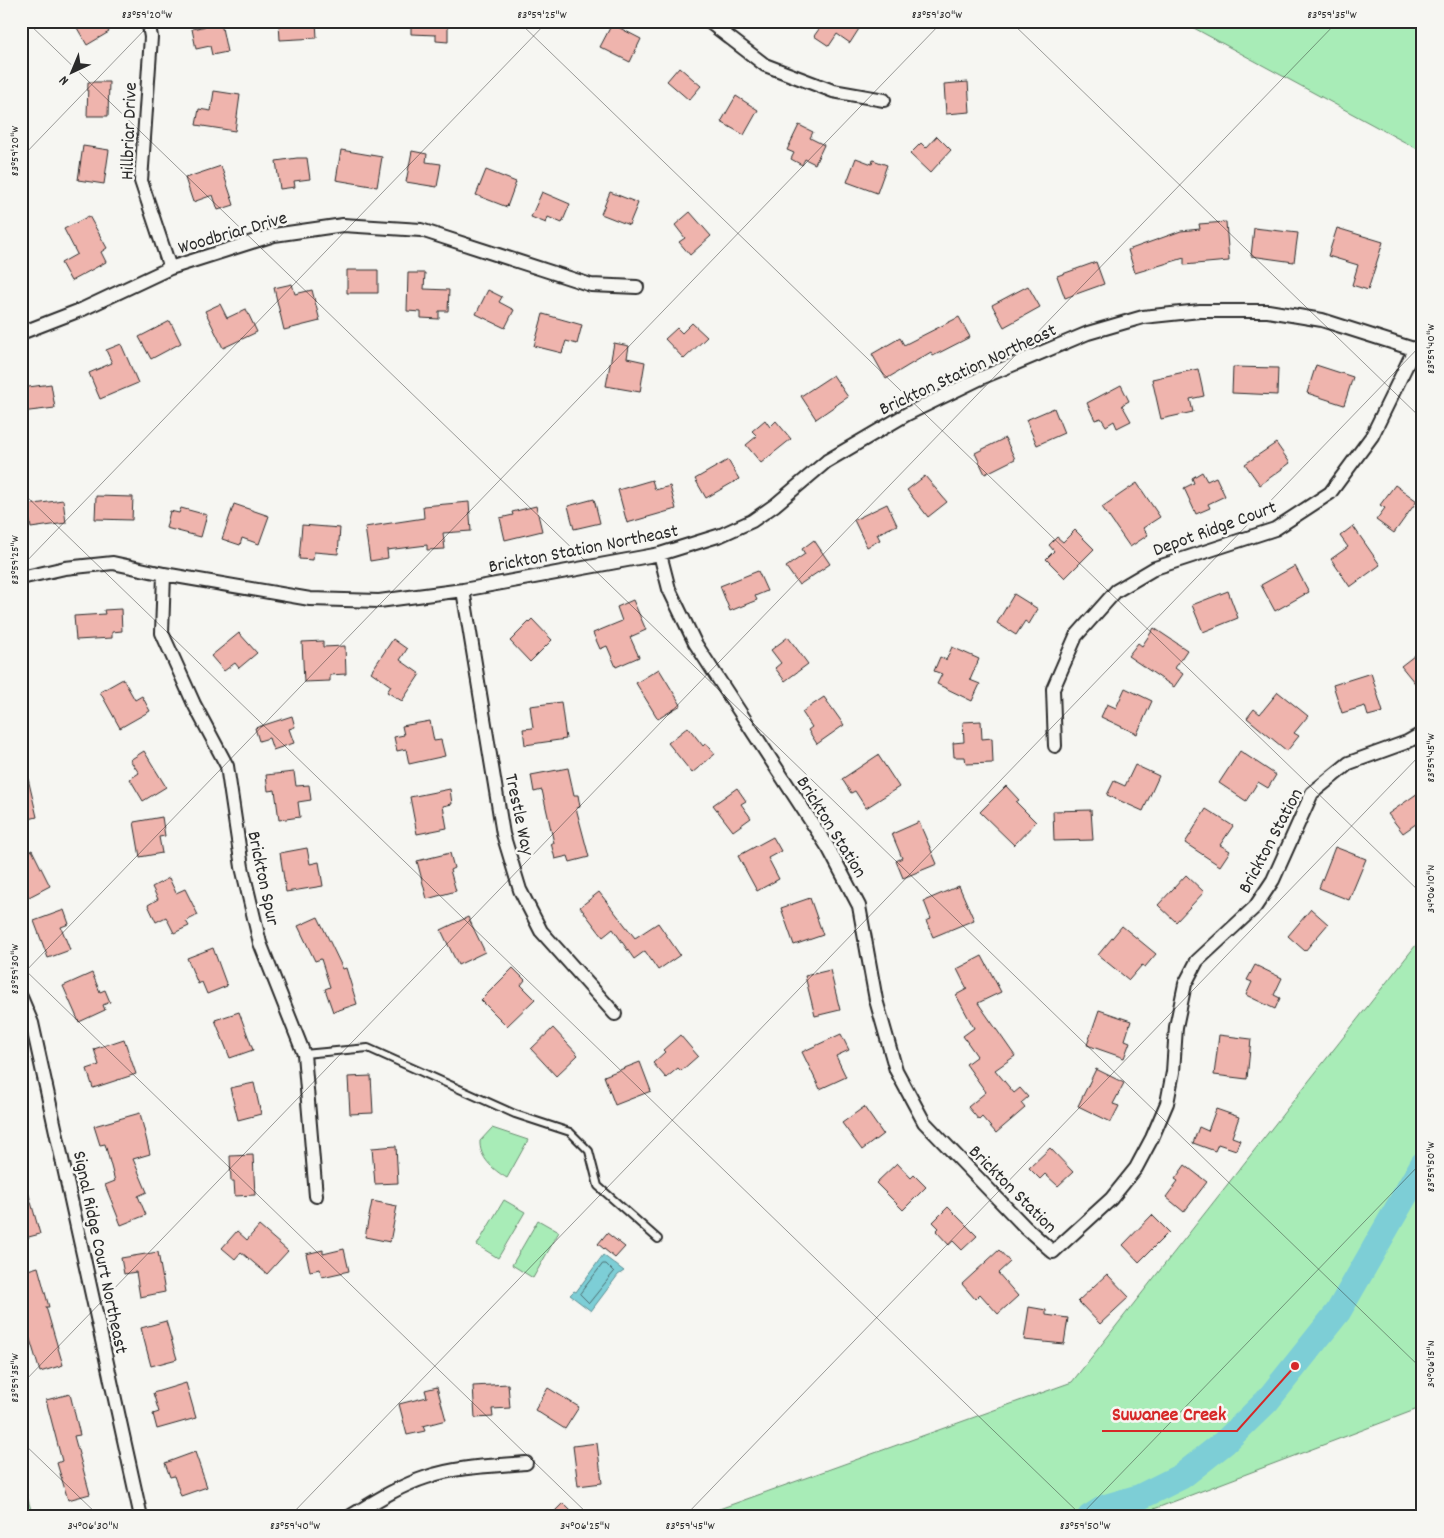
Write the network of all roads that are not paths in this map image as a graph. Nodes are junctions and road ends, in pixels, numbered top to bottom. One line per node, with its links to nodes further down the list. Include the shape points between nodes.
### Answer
1 (148, 21): 4 (street, Hillbriar Drive, via 151,37 141,181)
2 (708, 21): 3 (street, via 765,65 833,91)
3 (884, 100)
4 (170, 268): 5 (street, Woodbriar Drive, via 274,235 343,225 421,230 591,285); 6 (street, Woodbriar Drive, via 83,309)
5 (637, 286)
6 (21, 333)
7 (1419, 350): 8 (street, Brickton Station Northeast, via 1322,320 1268,311 1200,311 1143,317 1088,333 907,414 827,461 752,521 721,535); 13 (street, Depot Ridge Court, via 1372,436 1330,493 1275,528 1155,568 1116,591 1076,636 1054,689)
8 (660, 554): 11 (street, Brickton Station Northeast); 12 (street, Brickton Station, via 669,589 695,643 830,849 859,906 876,1000 896,1070 924,1122 1053,1252 1112,1199 1136,1168 1166,1104 1185,984 1197,961 1255,907 1273,880 1312,794 1349,763)
9 (164, 574): 10 (street, Brickton Station Northeast, via 113,563 65,568); 11 (street, Brickton Station Northeast, via 310,599 379,601); 16 (street, Brickton Spur, via 162,633 227,766 242,867 260,943)
10 (21, 578)
11 (463, 590): 15 (street, Trestle Way, via 503,834 520,890 541,931)
12 (1423, 733)
13 (1055, 746)
14 (21, 997): 20 (street, Signal Ridge Court Northeast, via 32,1023)
15 (615, 1014)
16 (304, 1054): 17 (street, Brickton Spur); 18 (lane, via 368,1048 515,1114 570,1132 589,1150 598,1186)
17 (316, 1196)
18 (658, 1239)
19 (526, 1463): 21 (street, via 428,1476 388,1493)
20 (141, 1517)
21 (349, 1517)

